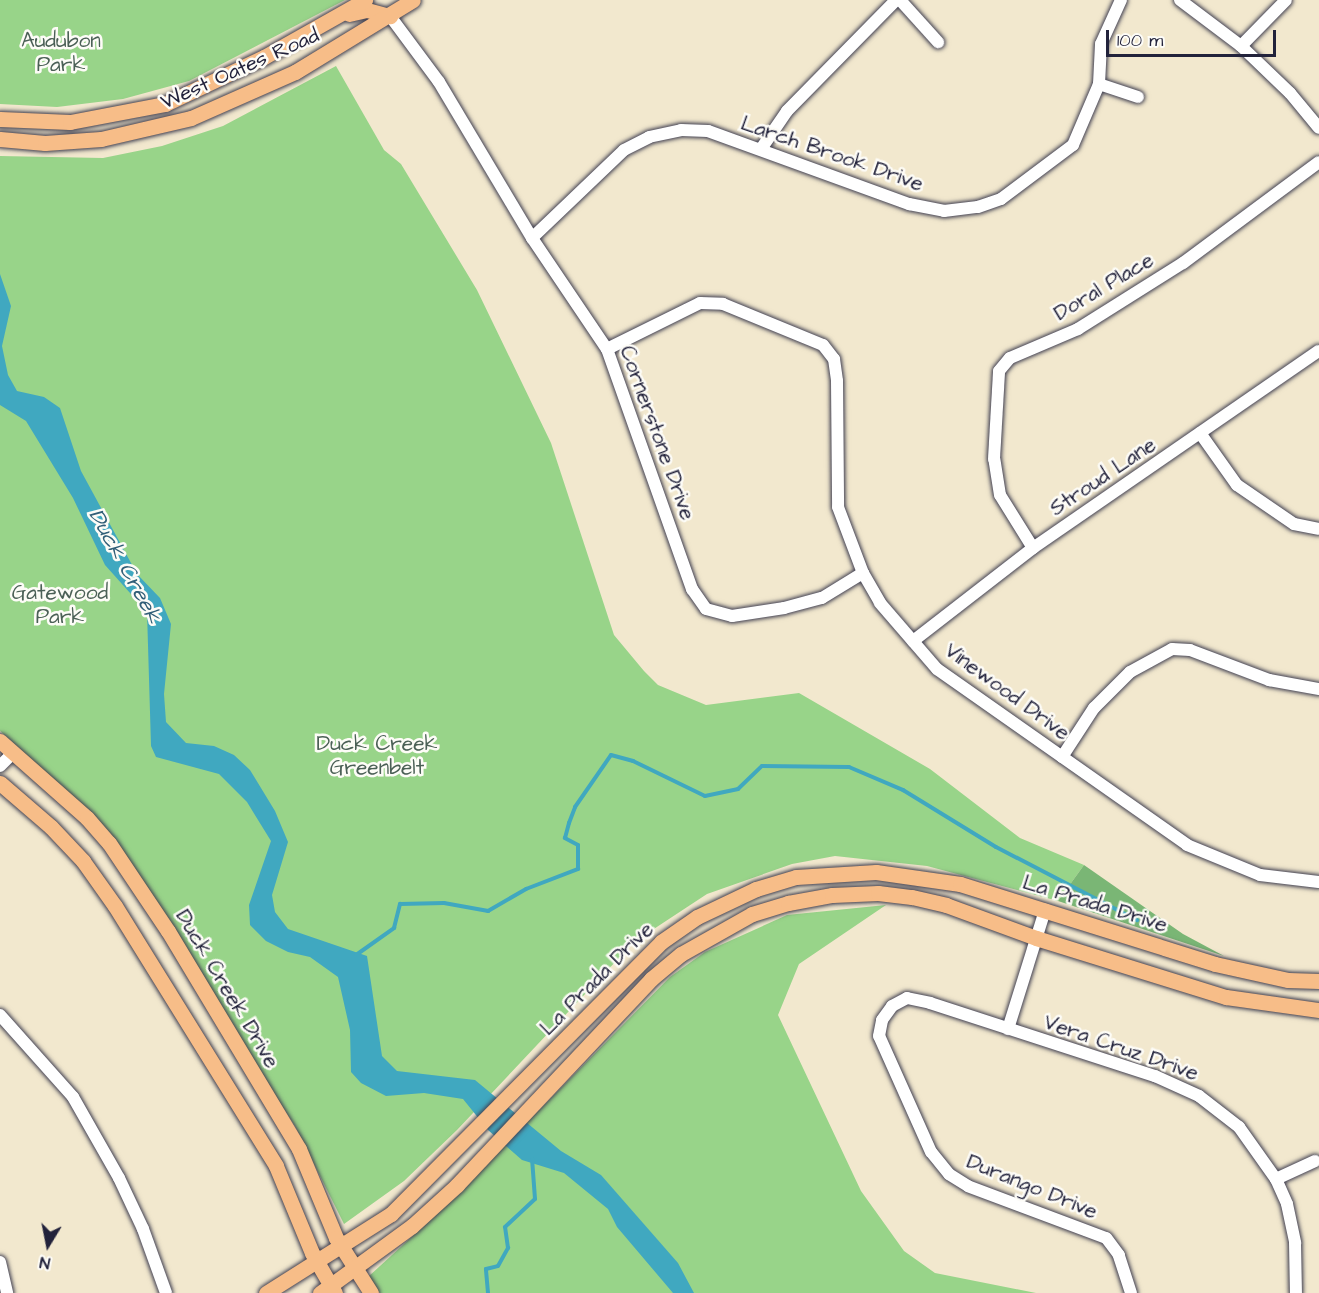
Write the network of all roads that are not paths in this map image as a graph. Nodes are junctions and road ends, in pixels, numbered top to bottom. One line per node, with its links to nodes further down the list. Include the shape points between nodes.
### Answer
1 (365, 0): 8 (main road, West Oates Road)
2 (391, 0): 9 (main road)
3 (413, 0): 9 (main road, West Oates Road)
4 (898, 0): 10 (street); 17 (street, via 787,111)
5 (1121, 0): 12 (street, Larch Brook Drive, via 1101,44)
6 (1180, 0): 11 (street)
7 (1286, 0): 11 (street)
8 (342, 15): 9 (main road, via 367,10); 14 (main road, West Oates Road, via 165,104 106,117 40,122)
9 (390, 16): 16 (main road, West Oates Road, via 295,72 162,127 111,138 45,143); 19 (street, Cornerstone Drive, via 473,134)
10 (938, 42)
11 (1241, 46): 15 (street, via 1290,93)
12 (1099, 84): 13 (street); 17 (street, Larch Brook Drive, via 1073,145 1001,199 978,207 944,211 909,204)
13 (1138, 97)
14 (0, 119)
15 (1319, 128)
16 (0, 139)
17 (761, 149): 19 (street, Larch Brook Drive, via 708,131 681,130 649,137 624,150)
18 (1319, 162): 24 (street, Doral Place, via 1183,262 1078,329 1010,358 999,371 994,459 1000,495)
19 (532, 238): 20 (street, Cornerstone Drive)
20 (607, 349): 25 (street, Cornerstone Drive, via 692,589 706,609 732,616 784,608 822,598); 25 (street, Vinewood Drive, via 700,303 723,304 823,345 834,359 837,381 838,507)
21 (1319, 351): 22 (street, Stroud Lane)
22 (1200, 434): 23 (street, via 1237,485 1294,524); 24 (street, Stroud Lane)
23 (1319, 529)
24 (1033, 548): 26 (street, Stroud Lane)
25 (862, 573): 26 (street, Vinewood Drive, via 880,603)
26 (913, 641): 30 (street, Vinewood Drive, via 937,669)
27 (1319, 689): 30 (street, via 1269,680 1190,650 1172,650 1130,672 1094,708)
28 (0, 741): 29 (main road, Duck Creek Drive)
29 (14, 753): 31 (street); 43 (main road, Duck Creek Drive, via 64,795 109,843 168,931 299,1149)
30 (1062, 757): 33 (street, Vinewood Drive, via 1187,844 1224,863 1260,875)
31 (0, 766)
32 (0, 783): 45 (main road, via 83,861 115,906 276,1166)
33 (1319, 882)
34 (1045, 910): 35 (street); 36 (main road, La Prada Drive, via 1215,964 1288,980); 43 (main road, La Prada Drive, via 960,884 913,875 834,872 796,877 756,889 697,917 638,964 391,1214)
35 (1036, 938): 37 (main road, La Prada Drive, via 1226,997); 39 (street); 46 (main road, La Prada Drive, via 946,905 878,893 832,895 788,903 752,914 708,935 651,979 457,1185 412,1226)
36 (1319, 981)
37 (1319, 1010)
38 (0, 1015): 50 (street, via 73,1097 124,1188)
39 (1008, 1029): 40 (street, Vera Cruz Drive, via 907,998 892,1006 882,1020 879,1036); 42 (street, Vera Cruz Drive, via 1155,1076 1199,1096 1239,1127)
40 (886, 1052): 53 (street, Durango Drive, via 931,1152 949,1174 968,1186 1106,1238 1119,1255)
41 (1315, 1161): 42 (street)
42 (1275, 1179): 54 (street, Vera Cruz Drive, via 1287,1204 1295,1243)
43 (342, 1248): 45 (main road, La Prada Drive); 46 (main road, Duck Creek Drive)
44 (0, 1262): 47 (street)
45 (318, 1263): 48 (main road); 51 (main road, La Prada Drive)
46 (355, 1269): 48 (main road, La Prada Drive); 52 (main road, Duck Creek Drive)
47 (2, 1280): 49 (street)
48 (328, 1291)
49 (7, 1293)
50 (166, 1293)
51 (266, 1293)
52 (370, 1293)
53 (1131, 1293)
54 (1296, 1293)

